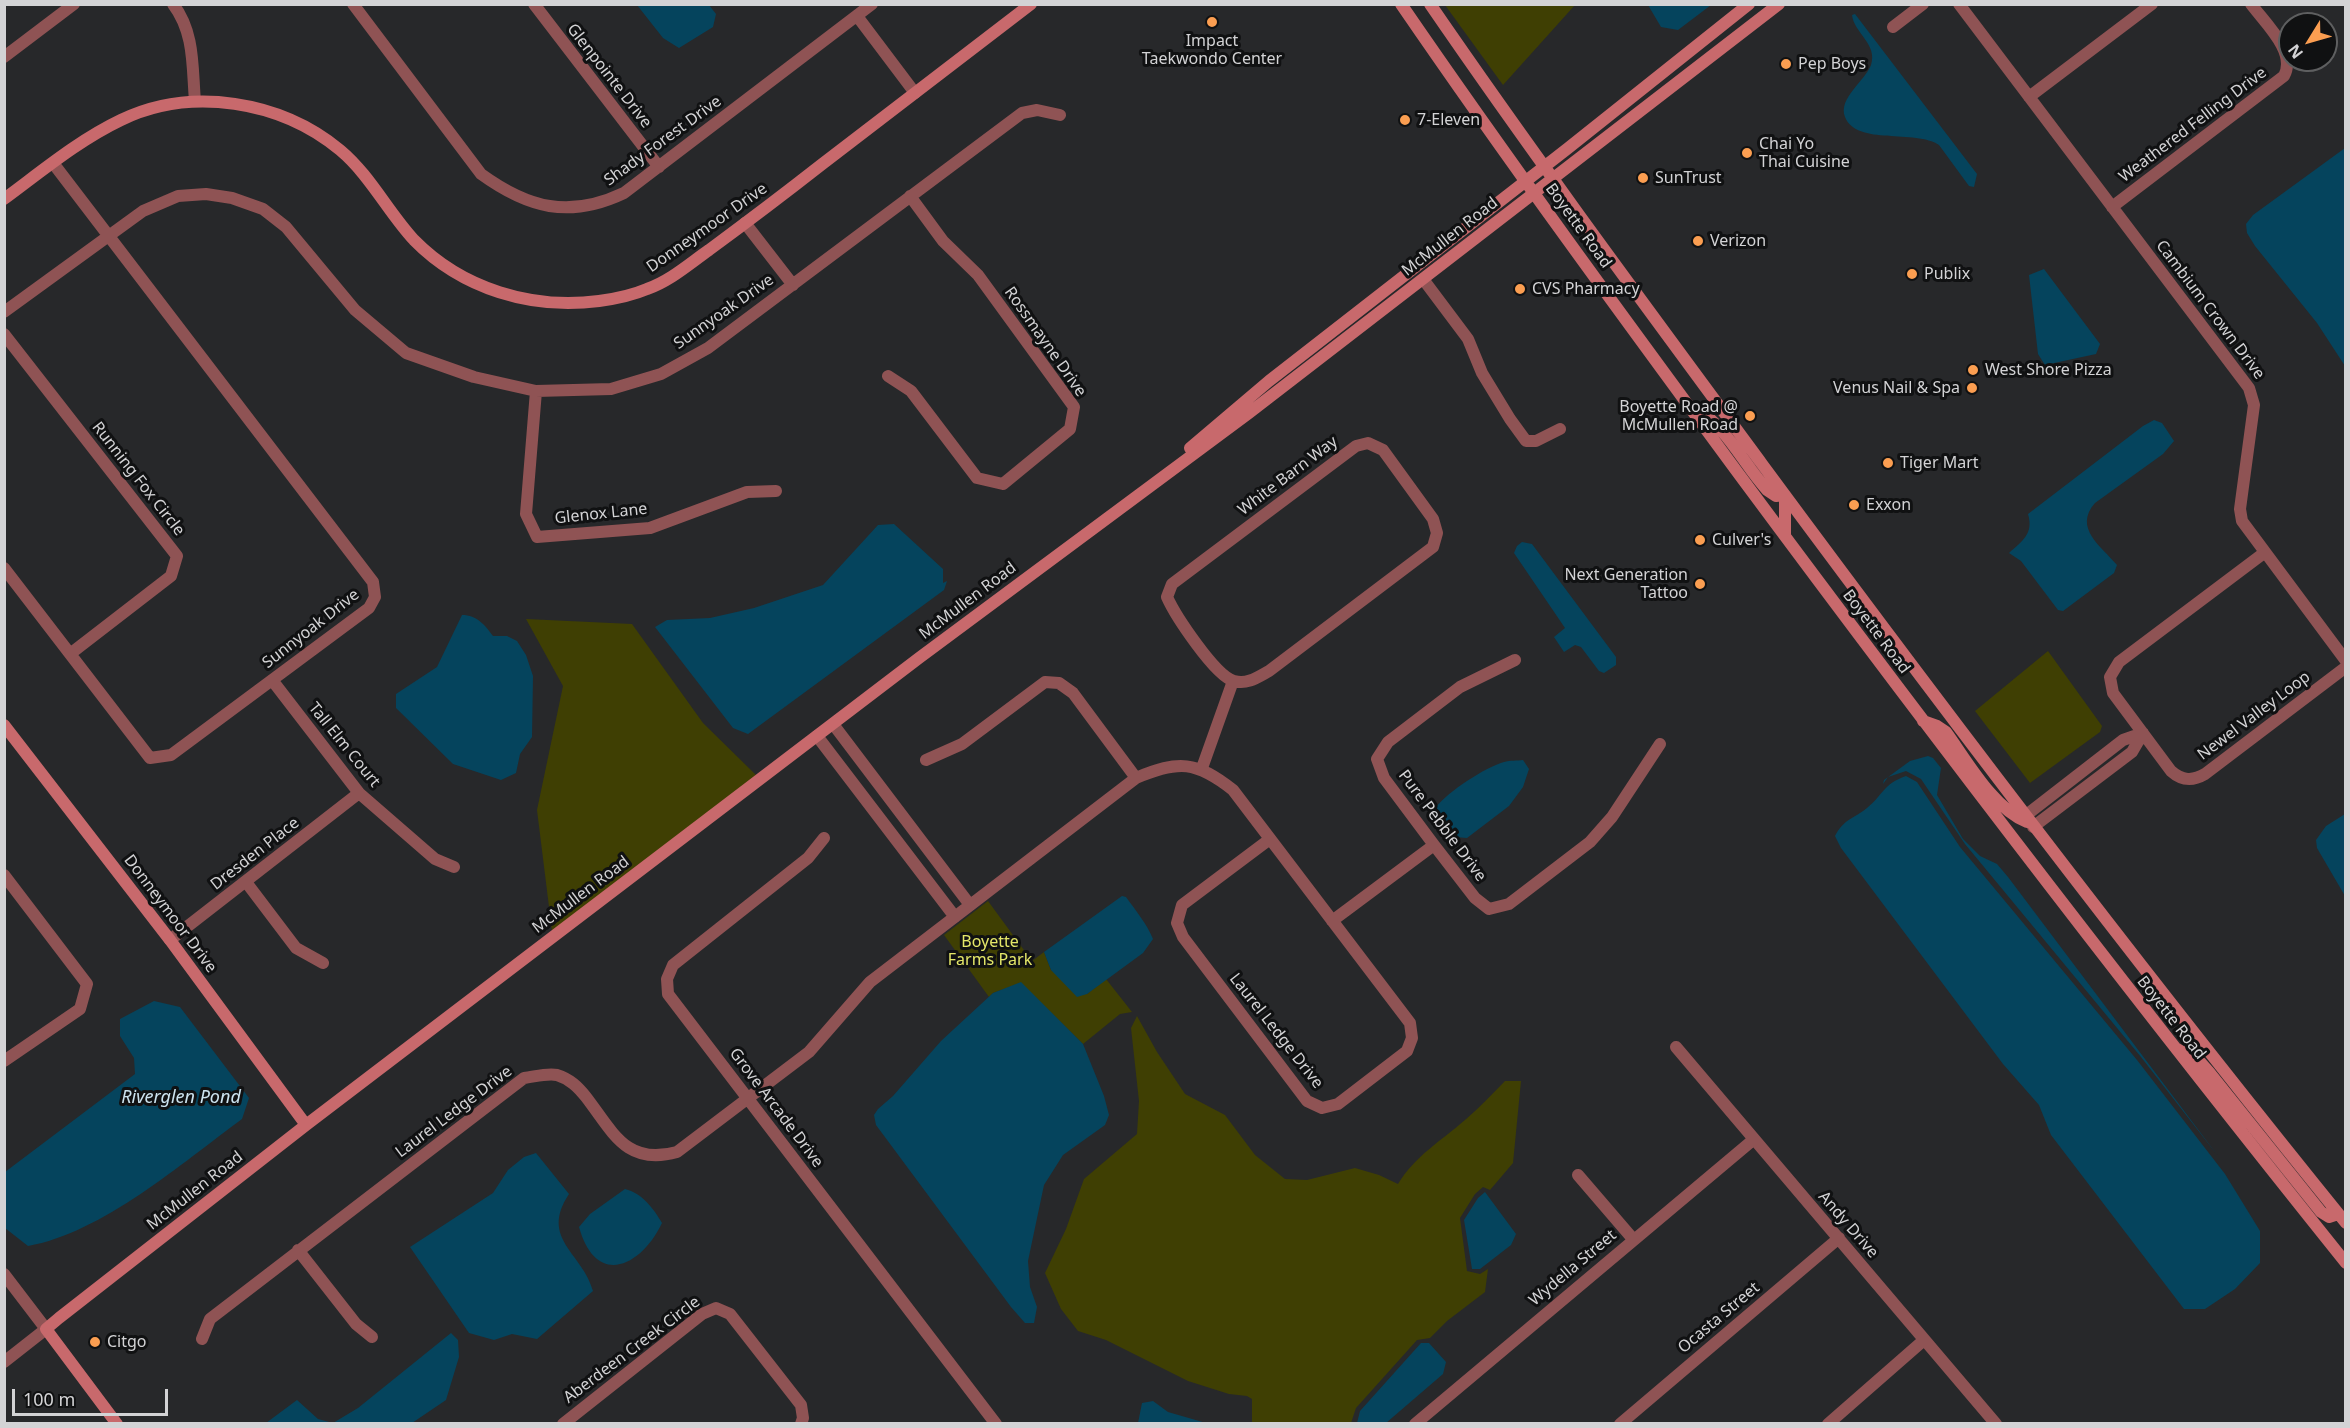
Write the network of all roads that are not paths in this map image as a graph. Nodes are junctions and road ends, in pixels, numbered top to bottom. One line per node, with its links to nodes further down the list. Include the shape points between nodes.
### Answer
1 (74, 4): 17 (street)
2 (173, 4): 20 (street, via 191,40)
3 (353, 4): 23 (street, Shady Forest Drive, via 481,174 506,192 534,204 584,207 624,194)
4 (534, 4): 23 (street, Glenpointe Drive)
5 (872, 4): 15 (street, Shady Forest Drive)
6 (1031, 4): 18 (street, Donneymoor Drive)
7 (1401, 4): 26 (street, Boyette Road)
8 (1430, 4): 24 (street, Boyette Road)
9 (1749, 4): 24 (street, McMullen Road)
10 (1779, 4): 25 (street, McMullen Road)
11 (1923, 4): 16 (street)
12 (1959, 4): 19 (street, Cambium Crown Drive)
13 (2152, 4): 19 (street)
14 (2251, 4): 30 (street, Weathered Felling Drive, via 2285,50 2288,66 2284,76)
15 (857, 16): 18 (street); 23 (street, Shady Forest Drive)
16 (1893, 27)
17 (4, 57)
18 (915, 93): 31 (street, Donneymoor Drive)
19 (2029, 97): 30 (street, Cambium Crown Drive)
20 (195, 101): 22 (street, Donneymoor Drive, via 158,106 123,119); 31 (street, Donneymoor Drive, via 244,105 281,115 313,132 341,151 414,240 444,265 480,286 518,299 551,303 599,301 647,289 674,275)
21 (1060, 115): 28 (street, Sunnyoak Drive, via 1037,110 1022,113)
22 (53, 163): 29 (street, Donneymoor Drive); 32 (street, Sunnyoak Drive)
23 (659, 167)
24 (1544, 167): 25 (street, Boyette Road); 26 (street, McMullen Road)
25 (1553, 180): 27 (street, McMullen Road); 43 (street, Boyette Road)
26 (1525, 182): 27 (street, Boyette Road); 40 (street, McMullen Road)
27 (1534, 194): 33 (street, McMullen Road); 39 (street, Boyette Road)
28 (910, 196): 34 (street, Sunnyoak Drive); 37 (street, Rossmayne Drive, via 943,241 978,274 1074,407 1070,429 1002,484 977,478 911,391)
29 (4, 199)
30 (2112, 207): 45 (street, Cambium Crown Drive, via 2252,393 2254,405 2240,515)
31 (745, 224): 34 (street)
32 (109, 235): 35 (street, Sunnyoak Drive); 38 (street, Sunnyoak Drive, via 143,211 178,196 206,194 263,209 286,227 355,310 406,353 474,377); 51 (street, Sunnyoak Drive, via 373,582 375,597 369,608)
33 (1423, 279): 40 (street, McMullen Road); 41 (street, via 1464,333 1482,373 1526,441 1536,441)
34 (793, 285): 38 (street, Sunnyoak Drive, via 708,348 661,374 611,389)
35 (4, 312)
36 (4, 334): 47 (street, Running Fox Circle, via 177,556 171,576)
37 (888, 376)
38 (536, 391): 42 (street, Glenox Lane, via 526,514 537,537 650,528 747,492)
39 (1687, 404): 43 (street, via 1721,429 1767,490 1776,496); 44 (street, Boyette Road)
40 (1228, 422): 54 (street, McMullen Road)
41 (1560, 429)
42 (776, 491)
43 (1785, 495): 44 (street); 63 (street, Boyette Road)
44 (1785, 537): 53 (street, Boyette Road)
45 (2264, 553): 49 (street, Cambium Crown Drive); 56 (street, Newel Valley Loop, via 2113,669 2113,693)
46 (4, 568): 47 (street, Sunnyoak Drive)
47 (70, 654): 51 (street, Sunnyoak Drive, via 150,759 171,755)
48 (1515, 660): 66 (street, Pure Pebble Drive, via 1460,687 1388,742 1377,759 1384,778)
49 (2346, 661)
50 (2346, 667): 56 (street, Newel Valley Loop, via 2198,778 2176,776)
51 (272, 680): 62 (street, Tall Elm Court)
52 (1233, 681): 52 (street, White Barn Way, via 1216,669 1174,614 1167,597 1172,584 1356,446 1368,443 1383,450 1433,519 1437,532 1433,547 1269,671 1250,682); 60 (street)
53 (1923, 721): 63 (street, via 1946,732 1995,797 2011,814); 76 (street, Boyette Road)
54 (833, 724): 57 (street, McMullen Road); 70 (street)
55 (4, 725): 73 (street, Donneymoor Drive)
56 (2143, 733): 63 (street, via 2123,740)
57 (817, 736): 71 (street); 79 (street, McMullen Road)
58 (1660, 744): 66 (street, Pure Pebble Drive, via 1612,817 1590,842 1509,904 1489,909 1475,898)
59 (926, 760): 61 (street, via 962,744 1045,682 1059,683 1073,693)
60 (1202, 768): 61 (street, Laurel Ledge Drive, via 1160,768); 65 (street, Laurel Ledge Drive, via 1233,790)
61 (1136, 778): 70 (street, Laurel Ledge Drive)
62 (359, 793): 67 (street, Tall Elm Court, via 435,859); 69 (street, Dresden Place)
63 (2030, 822): 82 (street, Boyette Road)
64 (824, 838): 78 (street, Grove Arcade Drive, via 808,858 673,965 667,979 668,994)
65 (1270, 839): 72 (street, Laurel Ledge Drive); 72 (street, Laurel Ledge Drive, via 1182,905 1177,923 1183,937 1306,1101 1322,1108 1338,1104 1407,1052 1412,1038 1410,1023)
66 (1434, 845): 72 (street)
67 (454, 867)
68 (4, 875): 77 (street, via 87,984 80,1009)
69 (246, 882): 73 (street, Dresden Place); 74 (street, via 296,948)
70 (970, 905): 71 (street, Laurel Ledge Drive)
71 (955, 916): 78 (street, Laurel Ledge Drive, via 870,982 809,1052)
72 (1332, 921)
73 (170, 940): 79 (street, Donneymoor Drive)
74 (323, 963)
75 (1676, 1047): 80 (street, Andy Drive)
76 (2173, 1047): 82 (street, via 2209,1071 2321,1212); 86 (street, Boyette Road)
77 (4, 1061)
78 (749, 1099): 85 (street, Laurel Ledge Drive, via 677,1152 661,1156 636,1153 624,1145 576,1084 556,1075 524,1078); 96 (street, Grove Arcade Drive)
79 (306, 1125): 88 (street, McMullen Road)
80 (1753, 1140): 83 (street, Andy Drive); 84 (street, Wydella Street)
81 (1578, 1176): 84 (street)
82 (2342, 1219)
83 (1839, 1238): 91 (street, Andy Drive); 98 (street, Ocasta Street)
84 (1632, 1239): 97 (street, Wydella Street)
85 (298, 1250): 89 (street, via 356,1324); 90 (street, Laurel Ledge Drive, via 210,1319)
86 (2346, 1263)
87 (4, 1274): 88 (street)
88 (46, 1329): 92 (street); 93 (street)
89 (372, 1337)
90 (202, 1339)
91 (1924, 1340): 99 (street); 100 (street, Andy Drive)
92 (4, 1362)
93 (117, 1424)
94 (563, 1424): 95 (street, Aberdeen Creek Circle, via 702,1314 716,1308 730,1314 801,1405)
95 (801, 1424)
96 (996, 1424)
97 (1415, 1424)
98 (1620, 1424)
99 (1828, 1424)
100 (1996, 1424)

